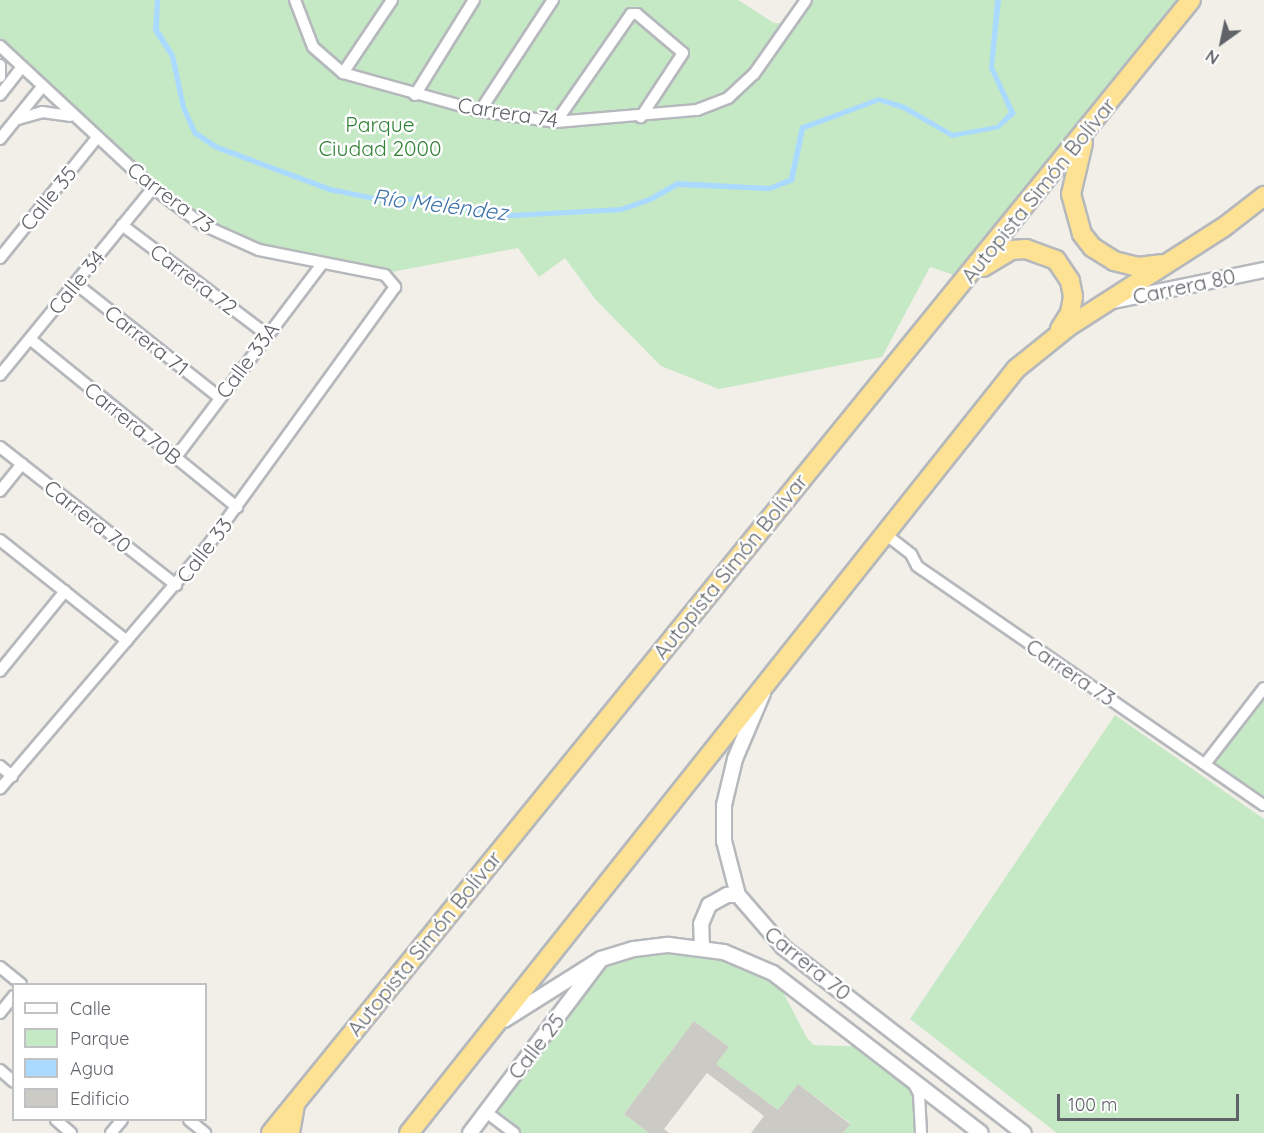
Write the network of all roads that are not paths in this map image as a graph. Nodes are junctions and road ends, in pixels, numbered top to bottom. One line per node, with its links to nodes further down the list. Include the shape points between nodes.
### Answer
1 (392, 0): 10 (street)
2 (474, 0): 14 (street)
3 (553, 0): 15 (street)
4 (806, 0): 17 (street, Carrera 74, via 754,74 728,98 697,110)
5 (298, 2): 10 (street, Carrera 74, via 313,47)
6 (1188, 4): 20 (highway, Autopista Simón Bolívar)
7 (0, 46): 9 (street, Carrera 73)
8 (0, 65): 11 (street)
9 (22, 67): 12 (street, Carrera 73); 13 (street)
10 (343, 72): 14 (street, Carrera 74)
11 (0, 77)
12 (42, 87): 16 (street, Carrera 73); 19 (street)
13 (0, 94)
14 (415, 94): 15 (street, Carrera 74)
15 (480, 111): 18 (street, Carrera 74)
16 (74, 117): 19 (street, via 42,112); 21 (street, Carrera 73)
17 (642, 117): 18 (street, Carrera 74); 18 (street, via 683,53 637,14 631,14)
18 (556, 122)
19 (13, 123): 22 (street)
20 (1089, 128): 26 (highway, via 1076,162 1071,194 1075,218 1088,242 1105,257 1131,266 1155,266); 30 (highway, Autopista Simón Bolívar)
21 (97, 138): 23 (street, Carrera 73); 27 (street, Calle 35)
22 (0, 139)
23 (153, 188): 25 (street, Calle 34); 28 (street, Carrera 73, via 229,239)
24 (1264, 196): 26 (highway)
25 (123, 225): 31 (street, Calle 34); 34 (street, Carrera 72)
26 (1183, 254): 33 (highway)
27 (0, 258)
28 (322, 264): 32 (street, Carrera 73, via 381,274 394,284); 34 (street, Calle 33A)
29 (1264, 270): 33 (street, Carrera 80)
30 (966, 279): 36 (highway, via 1011,250 1042,252 1062,266 1072,289 1070,313 1062,327); 72 (highway, Autopista Simón Bolívar, via 297,1101)
31 (75, 283): 35 (street, Calle 34); 38 (street, Carrera 71)
32 (390, 296): 43 (street, Calle 33)
33 (1104, 304): 36 (highway)
34 (266, 334): 38 (street, Calle 33A)
35 (30, 339): 37 (street, Calle 34); 40 (street, Carrera 70B)
36 (1030, 357): 44 (highway)
37 (0, 375)
38 (219, 397): 40 (street, Calle 33A)
39 (0, 447): 41 (street, Carrera 70)
40 (176, 457): 43 (street, Carrera 70B)
41 (22, 464): 42 (street); 46 (street, Carrera 70)
42 (0, 491)
43 (237, 507): 46 (street, Calle 33)
44 (884, 534): 51 (highway); 52 (street, Carrera 73, via 911,554 917,566)
45 (0, 540): 47 (street)
46 (176, 585): 48 (street, Calle 33)
47 (65, 591): 48 (street); 49 (street)
48 (127, 641): 54 (street, Calle 33)
49 (0, 671)
50 (1264, 688): 52 (street)
51 (764, 691): 57 (street, Carrera 70, via 735,759 724,805 727,860); 64 (highway)
52 (1205, 764): 56 (street, Carrera 73)
53 (0, 766): 54 (street)
54 (12, 776): 55 (street, Calle 33)
55 (0, 789)
56 (1264, 805)
57 (738, 895): 58 (street, via 717,898 709,905 700,924); 81 (street, Carrera 70, via 783,947)
58 (702, 948): 59 (street, Carrera 70, via 634,949); 67 (street, Carrera 70, via 741,958 773,973)
59 (601, 959): 64 (street, Carrera 70); 68 (street, Calle 25)
60 (0, 967): 61 (street)
61 (20, 983)
62 (12, 998): 63 (street)
63 (0, 1013)
64 (501, 1022): 76 (highway)
65 (0, 1070): 66 (street)
66 (12, 1080)
67 (912, 1080): 79 (street, via 918,1094); 80 (street, Carrera 70)
68 (486, 1112): 77 (street, Calle 25); 78 (street)
69 (58, 1121): 73 (street)
70 (120, 1121): 74 (street)
71 (191, 1121): 75 (street)
72 (276, 1132)
73 (71, 1133)
74 (111, 1133)
75 (205, 1133)
76 (409, 1133)
77 (470, 1133)
78 (514, 1133)
79 (921, 1133)
80 (981, 1133)
81 (1024, 1133)

